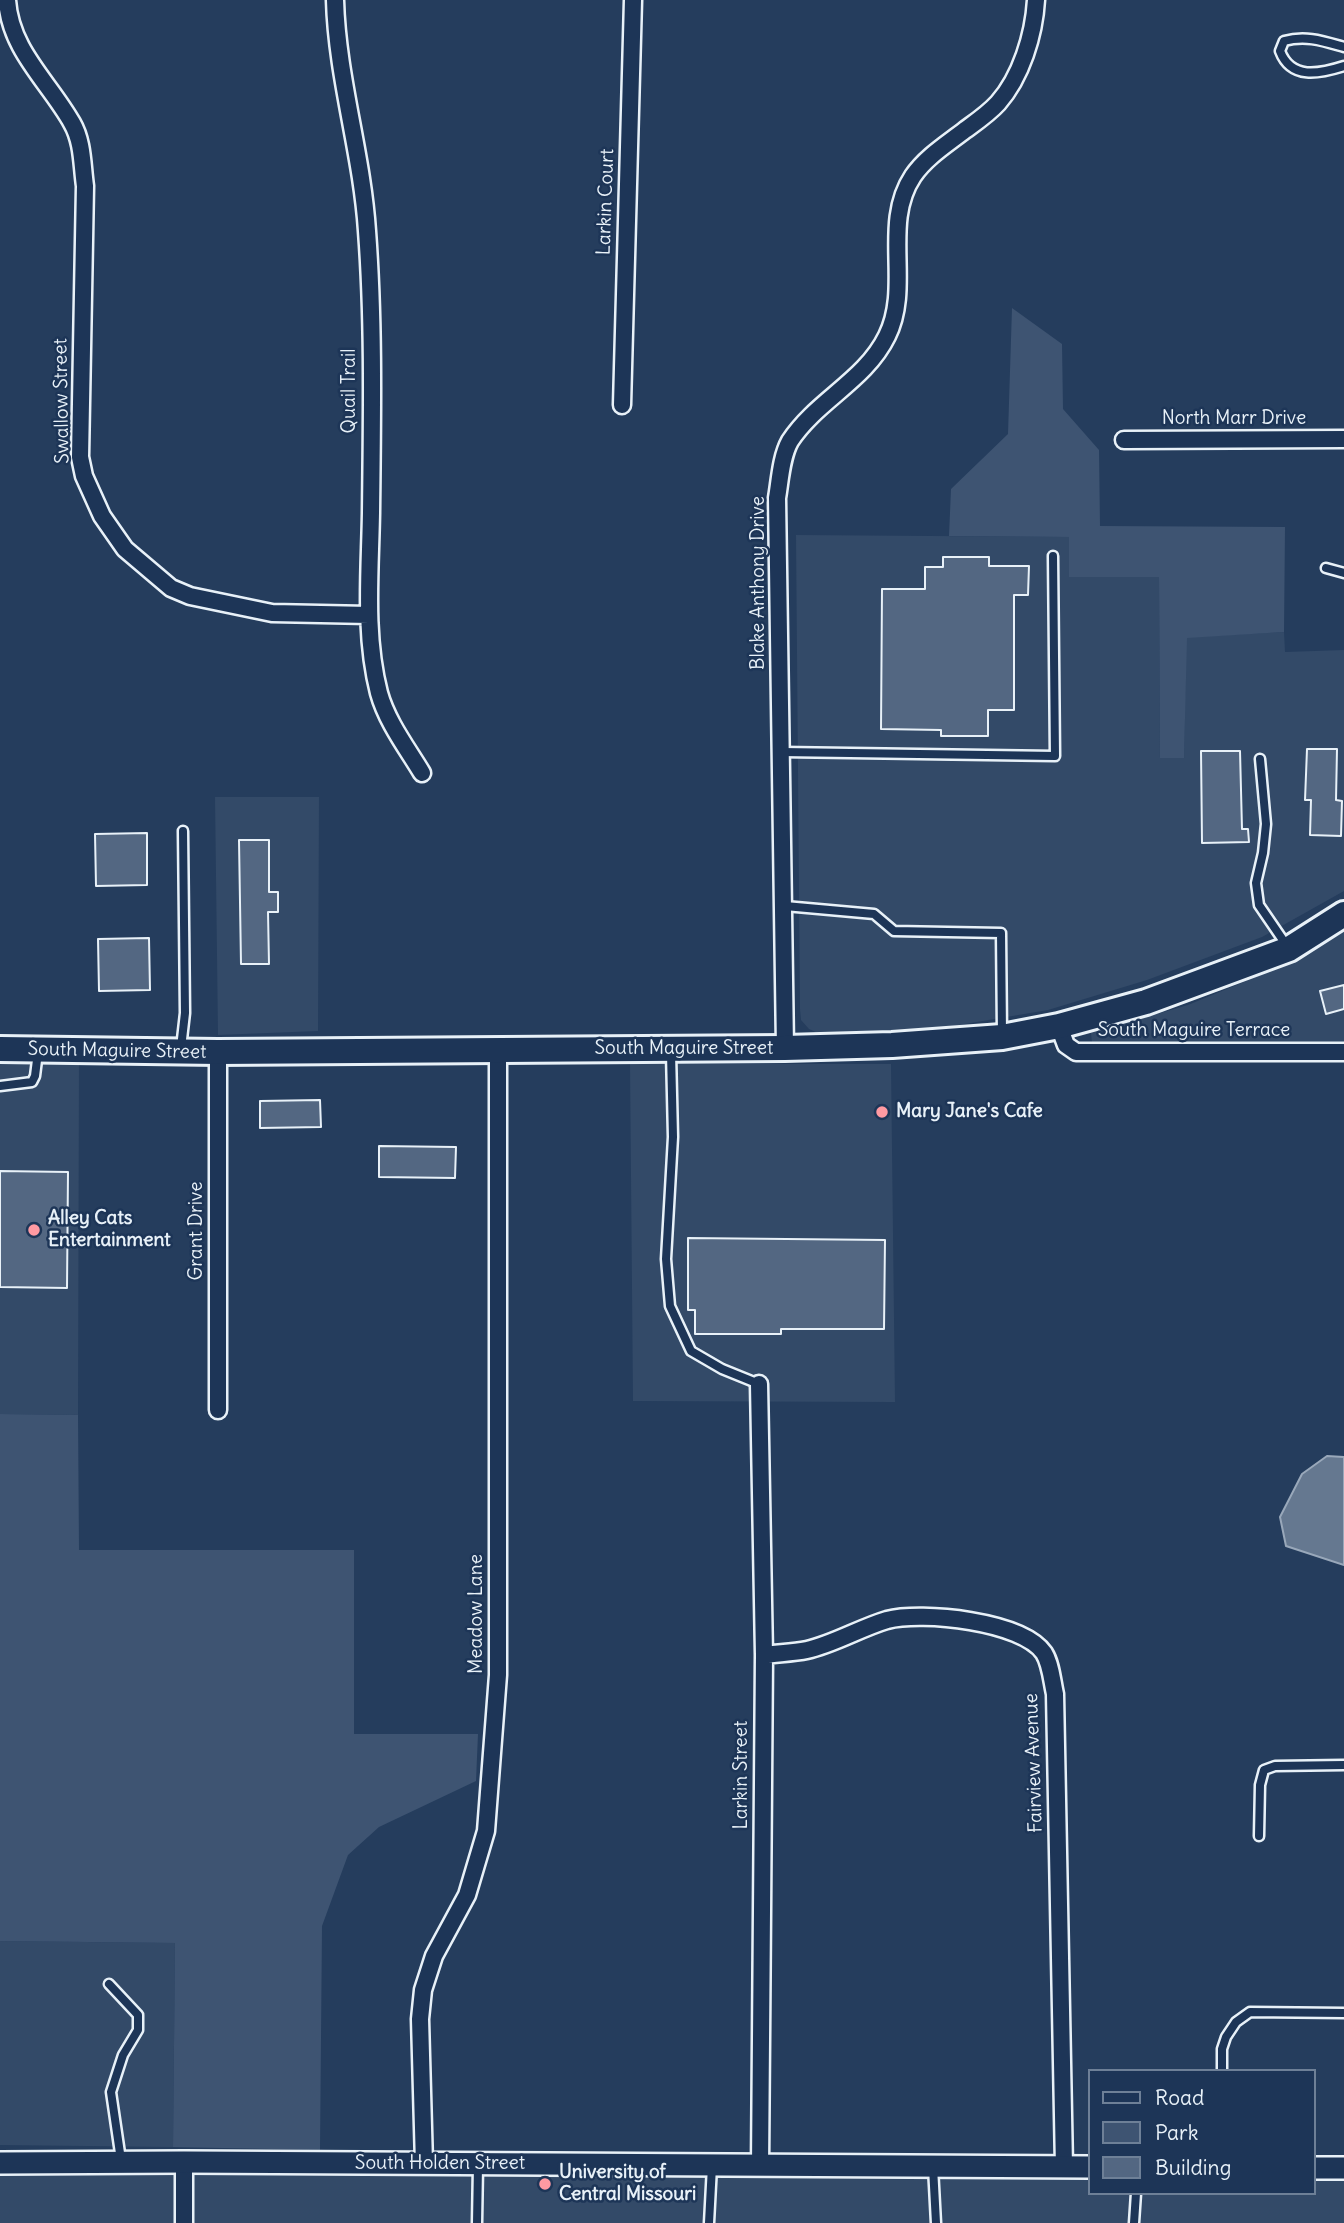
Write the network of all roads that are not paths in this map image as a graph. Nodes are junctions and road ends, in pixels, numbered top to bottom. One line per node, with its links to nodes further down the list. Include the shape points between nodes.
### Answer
1 (7, 0): 13 (street, Swallow Street, via 20,47 73,124 80,144 85,186 80,457 102,516 125,548 171,587 190,596 272,613)
2 (335, 0): 13 (street, Quail Trail, via 367,233 372,400)
3 (634, 0): 7 (street, Larkin Court)
4 (1036, 0): 14 (street, Blake Anthony Drive, via 1024,59 1000,101 932,155 903,192 897,235 898,299 886,338 860,374 817,409 789,443 777,498)
5 (1344, 47): 6 (lane, via 1298,37 1284,41 1280,51 1284,64 1299,72)
6 (1344, 66)
7 (622, 405)
8 (1344, 439): 9 (street, North Marr Drive)
9 (1124, 440)
10 (1053, 556): 14 (lane, via 1055,756)
11 (1326, 568): 12 (lane)
12 (1344, 573)
13 (369, 615): 16 (street, Quail Trail, via 380,697)
14 (782, 752): 18 (street, Blake Anthony Drive)
15 (1260, 759): 20 (lane, via 1266,824 1256,883 1259,905)
16 (422, 773)
17 (183, 831): 28 (lane, via 185,1013)
18 (785, 906): 22 (lane, via 874,914 894,931 1001,933); 24 (street, Blake Anthony Drive)
19 (1344, 914): 20 (main road, South Maguire Street)
20 (1289, 949): 21 (main road, South Maguire Street, via 1146,1002)
21 (1059, 1026): 22 (main road, South Maguire Street); 30 (street, South Maguire Terrace, via 1066,1045 1076,1052)
22 (1002, 1037): 24 (main road, South Maguire Street)
23 (671, 1048): 24 (main road, South Maguire Street); 27 (main road, South Maguire Street); 32 (lane, via 673,1137 666,1259 670,1306 691,1352)
24 (785, 1048)
25 (0, 1049): 26 (main road, South Maguire Street)
26 (39, 1050): 28 (main road, South Maguire Street); 31 (lane, via 32,1082)
27 (498, 1050): 29 (main road, South Maguire Street); 43 (street, Meadow Lane, via 498,1675 494,1738 486,1831 467,1895 434,1956 422,1990)
28 (180, 1051): 29 (main road, South Maguire Street)
29 (218, 1052): 33 (street, Grant Drive)
30 (1344, 1052)
31 (0, 1087)
32 (759, 1384): 34 (street, Larkin Street)
33 (218, 1410)
34 (764, 1655): 46 (street, Larkin Street); 48 (street, Fairview Avenue, via 808,1650 887,1620 918,1616 941,1616 1008,1631 1030,1640 1044,1653 1055,1694)
35 (1344, 1765): 36 (lane, via 1264,1770)
36 (1259, 1836)
37 (109, 1984): 42 (lane, via 138,2015 138,2030 123,2055 111,2092)
38 (1344, 2013): 39 (lane, via 1250,2012 1226,2037)
39 (1222, 2069)
40 (184, 2162): 42 (main road, South Holden Street); 43 (main road, South Holden Street); 53 (street)
41 (0, 2163): 42 (main road, South Holden Street)
42 (121, 2163)
43 (424, 2164): 44 (main road, South Holden Street)
44 (478, 2164): 45 (main road, South Holden Street); 54 (lane)
45 (712, 2166): 46 (main road, South Holden Street); 55 (lane)
46 (760, 2167): 47 (main road, South Holden Street)
47 (933, 2167): 48 (main road, South Holden Street); 56 (lane)
48 (1064, 2167): 49 (main road, South Holden Street)
49 (1088, 2167)
50 (1316, 2168): 51 (main road)
51 (1344, 2168)
52 (1136, 2195): 57 (lane)
53 (184, 2223)
54 (477, 2223)
55 (709, 2223)
56 (936, 2223)
57 (1133, 2223)

